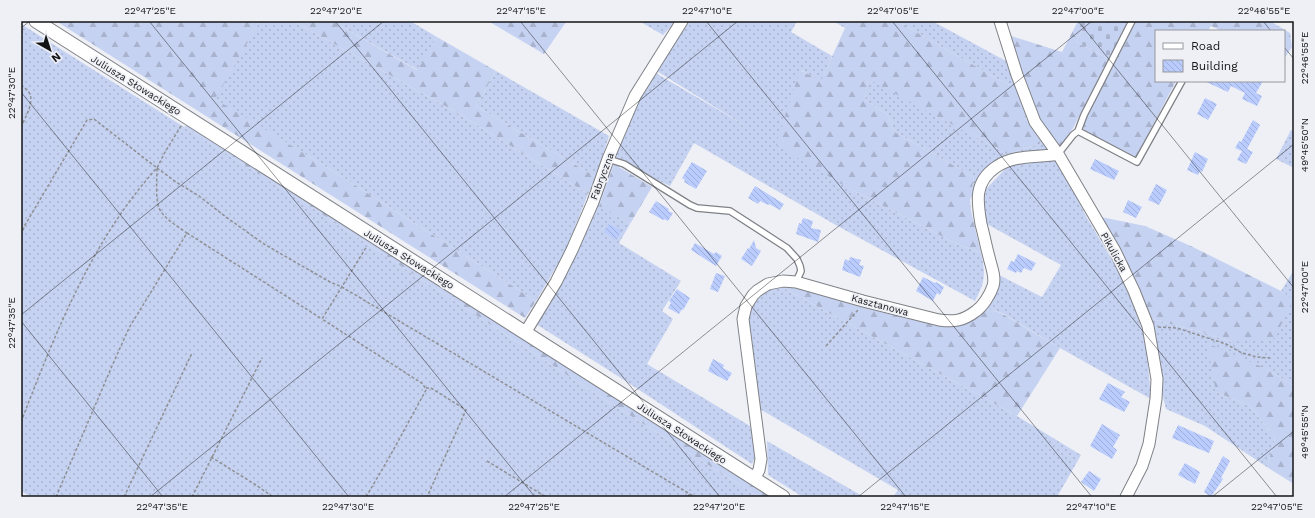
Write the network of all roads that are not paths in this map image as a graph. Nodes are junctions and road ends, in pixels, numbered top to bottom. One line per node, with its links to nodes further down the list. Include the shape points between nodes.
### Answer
1 (36, 21): 10 (street, Juliusza Słowackiego)
2 (682, 21): 8 (street, Fabryczna, via 635,96)
3 (1000, 21): 7 (street, Pikulicka, via 1016,75 1035,122)
4 (1132, 21): 6 (lane)
5 (1181, 82): 6 (lane, via 1138,162)
6 (1078, 131): 7 (lane)
7 (1058, 154): 9 (street, Kasztanowa, via 1009,160 996,167 983,181 978,202 985,245 994,275 993,286 979,309 962,319 950,322 939,320); 13 (street, Pikulicka, via 1115,251 1148,326 1156,379 1156,399 1149,444 1142,466)
8 (608, 159): 9 (lane, via 624,164 690,205 730,211 787,248 800,266 801,271); 10 (street, Fabryczna, via 572,250)
9 (796, 282): 11 (street, Kasztanowa, via 778,282 763,286 753,295 744,312 744,333 761,459)
10 (525, 333): 11 (street, Juliusza Słowackiego)
11 (754, 479): 12 (street, Juliusza Słowackiego)
12 (783, 497)
13 (1126, 497)

